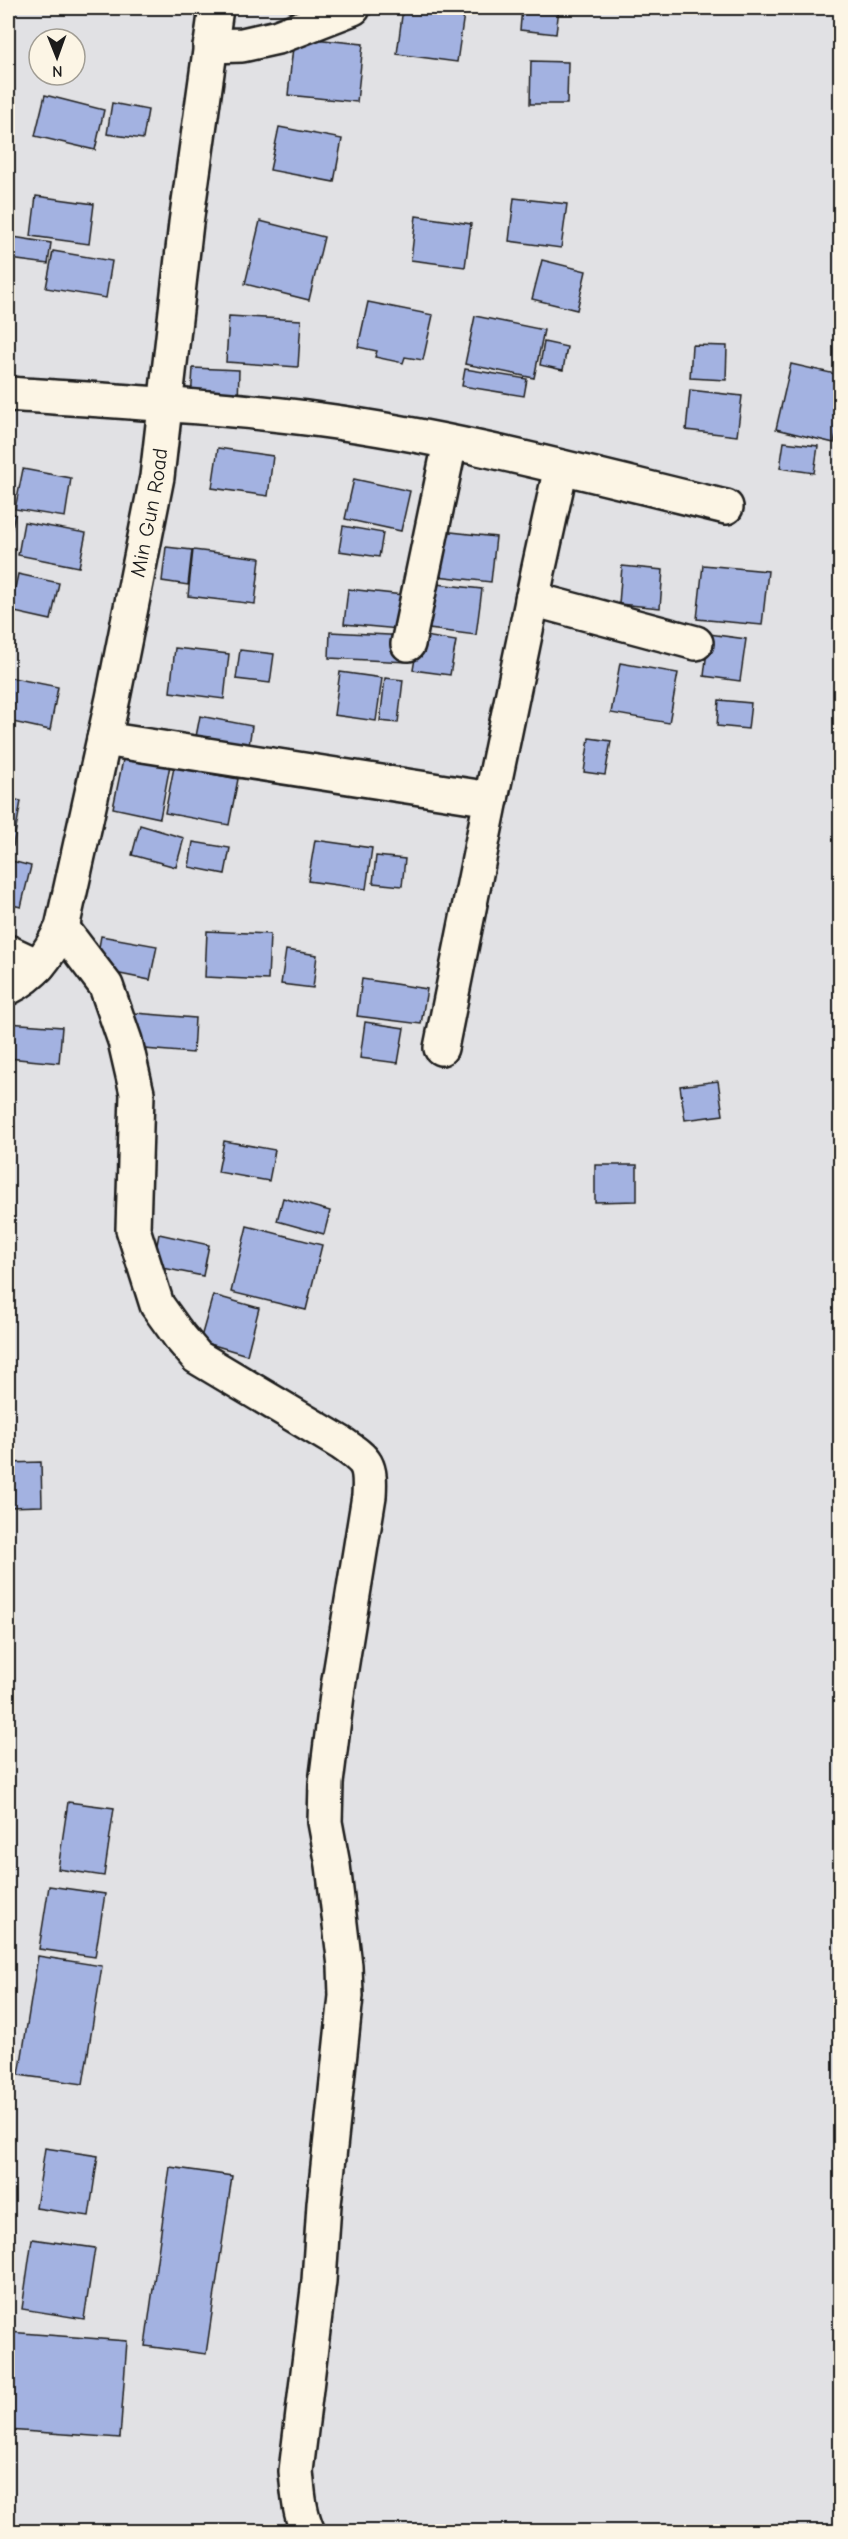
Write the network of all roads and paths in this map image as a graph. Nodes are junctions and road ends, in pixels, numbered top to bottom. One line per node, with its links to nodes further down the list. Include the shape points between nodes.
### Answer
1 (216, 8): 3 (street, Min Gun Road)
2 (353, 8): 3 (street, via 278,37 242,45)
3 (210, 46): 5 (street, Min Gun Road)
4 (8, 394): 5 (street)
5 (165, 405): 6 (street, via 320,420); 12 (street, Min Gun Road, via 157,477)
6 (450, 443): 7 (street); 11 (street)
7 (561, 467): 8 (street); 9 (street)
8 (726, 507)
9 (532, 599): 10 (street); 13 (street)
10 (696, 643)
11 (408, 644)
12 (104, 739): 13 (street); 14 (street, Min Gun Road)
13 (491, 799): 18 (street)
14 (62, 928): 16 (street, Min Gun Road, via 48,957); 19 (street, via 106,986 135,1078 133,1229 157,1305 197,1357 341,1443 368,1466 369,1496 326,1783 325,1822 346,1996 324,2204 320,2282 296,2471 298,2500)
15 (8, 952): 16 (street)
16 (38, 966): 17 (street, Min Gun Road)
17 (8, 988)
18 (441, 1048)
19 (308, 2532)

